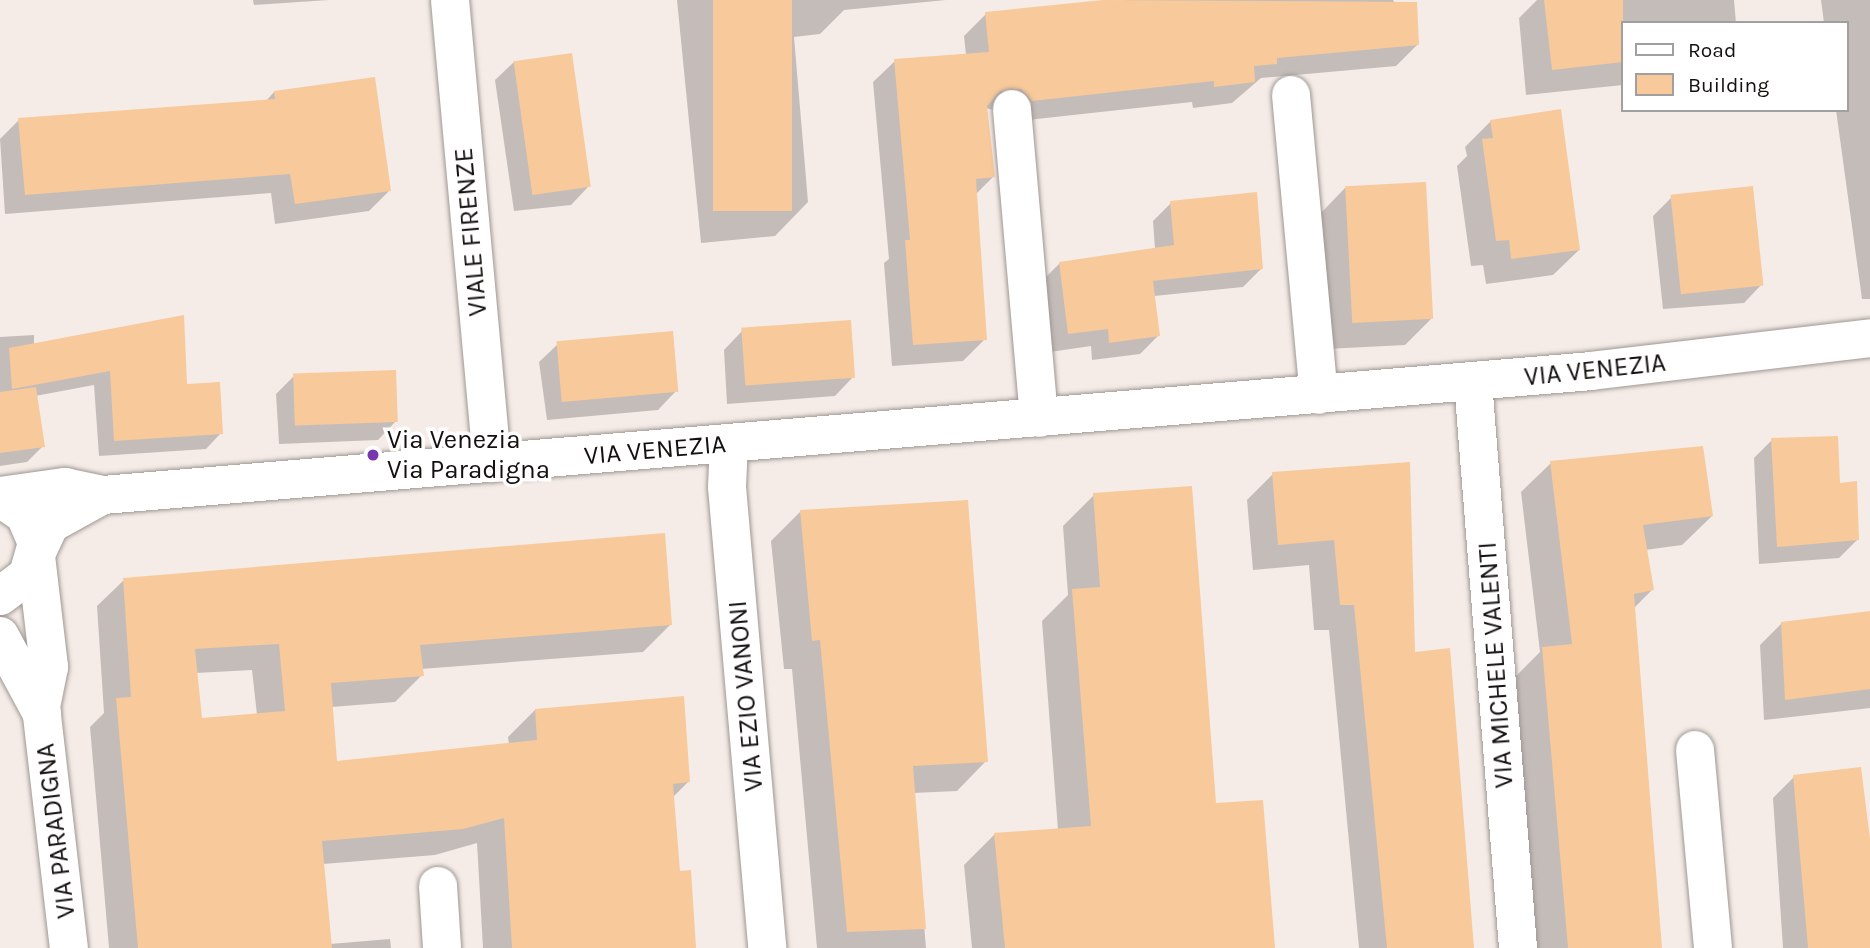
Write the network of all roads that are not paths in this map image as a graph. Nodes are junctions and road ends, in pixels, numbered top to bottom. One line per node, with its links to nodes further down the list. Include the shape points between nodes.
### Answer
1 (450, 0): 9 (street, VIALE FIRENZE)
2 (1291, 95): 6 (street)
3 (1012, 109): 7 (street)
4 (1870, 338): 5 (street, VIA VENEZIA)
5 (1473, 382): 6 (street, VIA VENEZIA); 21 (street, VIA MICHELE VALENTI)
6 (1319, 395): 7 (street, VIA VENEZIA)
7 (1039, 418): 8 (street, VIA VENEZIA)
8 (729, 444): 9 (street, VIA VENEZIA); 20 (street, VIA EZIO VANONI, via 727,486)
9 (492, 463): 10 (street, VIA VENEZIA)
10 (103, 495): 11 (street, VIA VENEZIA, via 65,486); 12 (street, VIA VENEZIA, via 50,524)
11 (0, 497): 12 (street, VIA PARADIGNA, via 18,507 31,523)
12 (36, 554): 13 (street, VIA VENEZIA, via 20,584); 15 (street, VIA PARADIGNA, via 48,667)
13 (0, 596)
14 (0, 636): 15 (street, VIA PARADIGNA)
15 (42, 714): 18 (street, VIA PARADIGNA)
16 (1695, 750): 22 (street)
17 (439, 886): 19 (street)
18 (69, 948)
19 (442, 948)
20 (767, 948)
21 (1518, 948)
22 (1713, 948)

